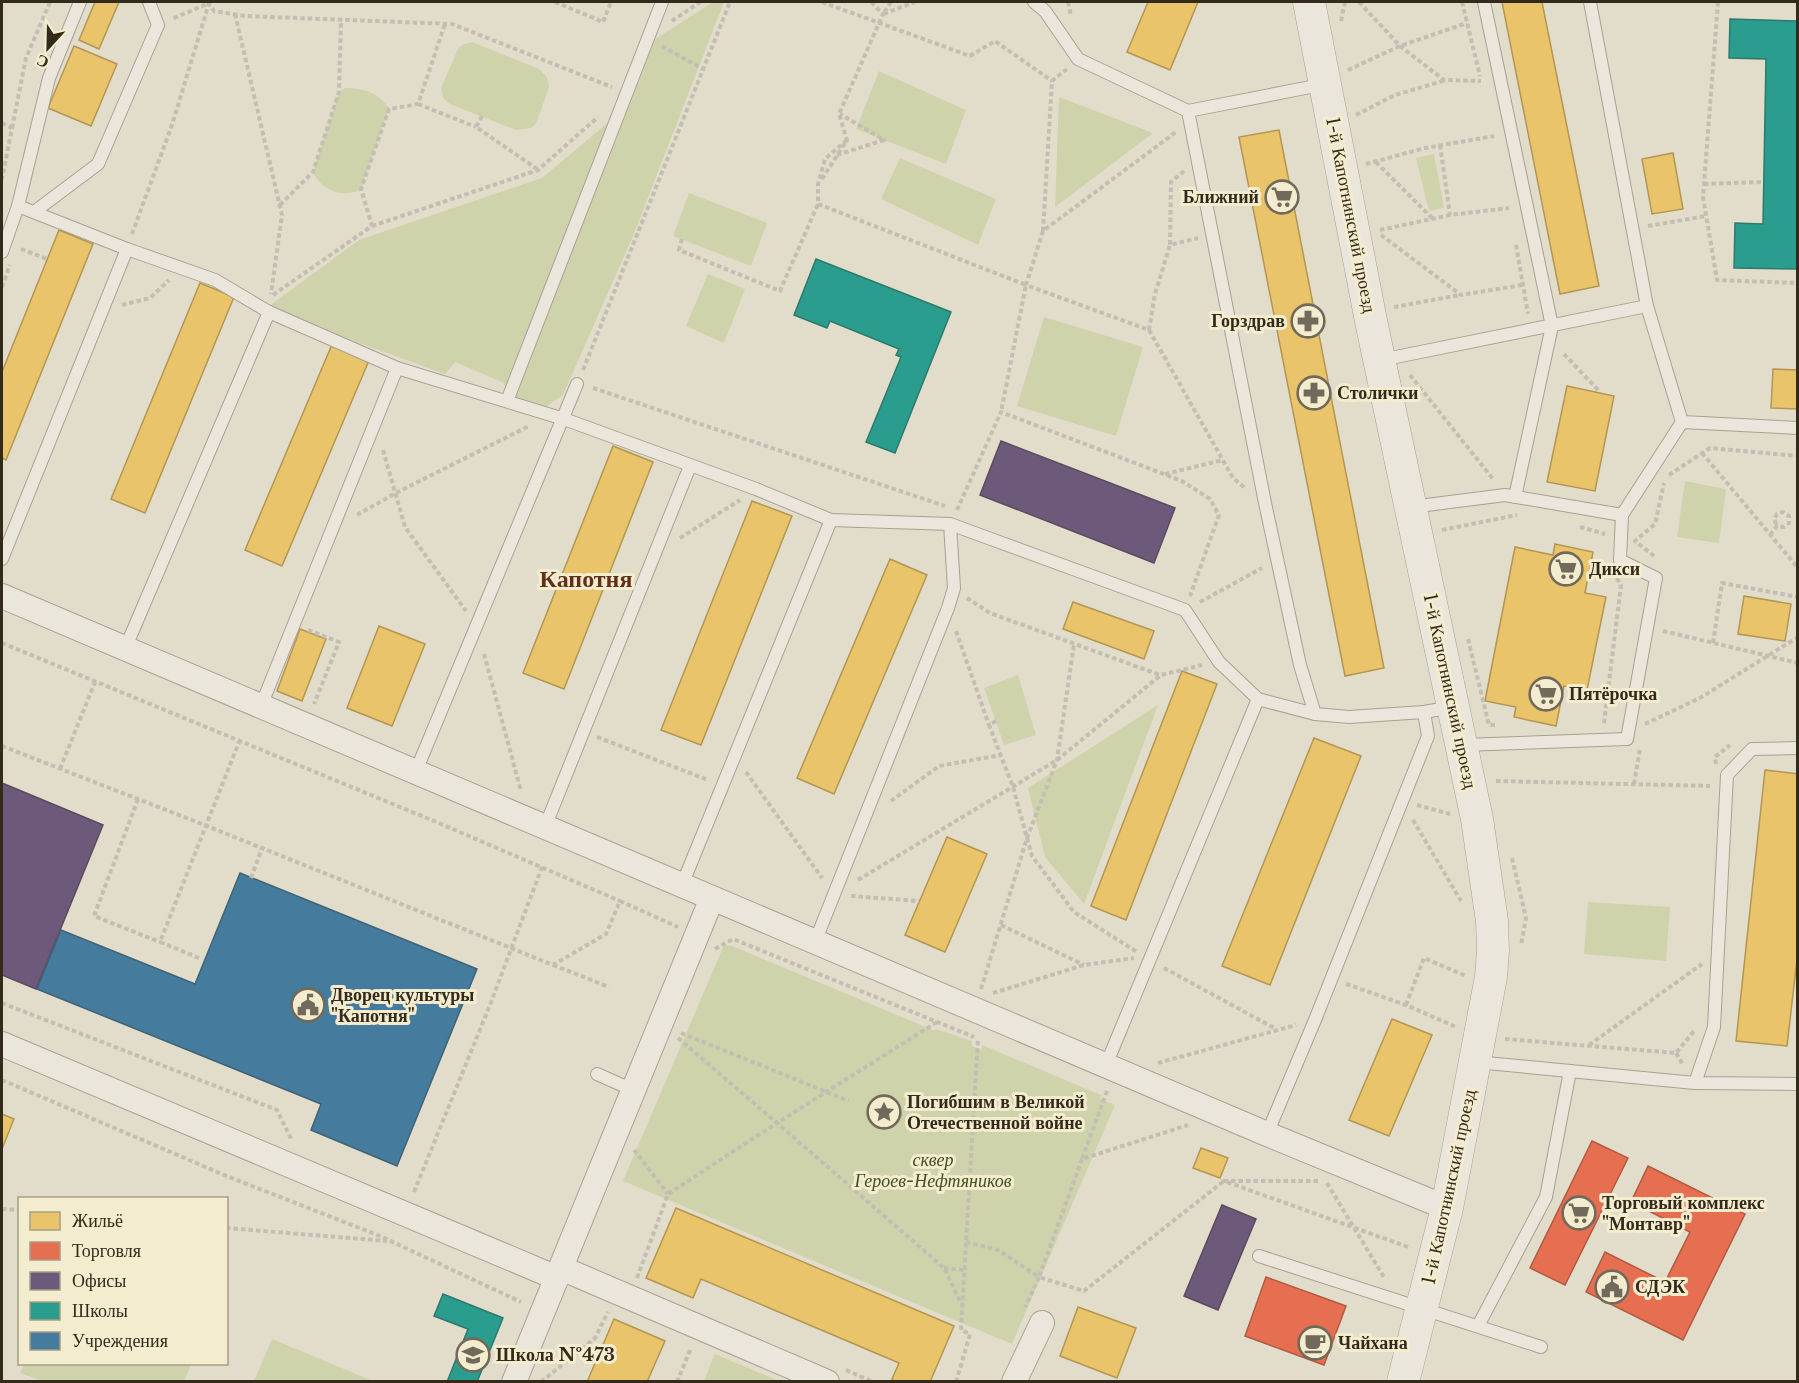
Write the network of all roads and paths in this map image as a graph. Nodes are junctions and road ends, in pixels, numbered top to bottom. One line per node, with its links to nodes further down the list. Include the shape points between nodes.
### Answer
1 (50, 2): 50 (path, via 26,58)
2 (80, 2): 69 (lane, via 49,78)
3 (149, 2): 27 (lane)
4 (208, 2): 21 (path, via 214,11); 27 (path); 89 (path, via 172,125)
5 (555, 2): 6 (path, via 603,22)
6 (611, 2)
7 (662, 2): 29 (lane)
8 (730, 2): 33 (path)
9 (822, 2): 24 (path)
10 (872, 2): 22 (path)
11 (891, 2): 22 (path)
12 (915, 2): 22 (path)
13 (1034, 2): 31 (lane, via 1045,11)
14 (1309, 2): 34 (street, 1-й Капотнинский проезд)
15 (1345, 2): 28 (path)
16 (1359, 2): 30 (path)
17 (1462, 2): 25 (path)
18 (1484, 2): 102 (lane)
19 (1590, 2): 97 (lane)
20 (1719, 2): 65 (path)
21 (235, 14): 23 (path); 68 (path)
22 (883, 14): 24 (path)
23 (341, 20): 26 (path); 68 (path, via 339,92 313,172)
24 (880, 22): 35 (path, via 970,56 995,41); 42 (path)
25 (1467, 23): 30 (path); 37 (path)
26 (445, 24): 39 (path); 40 (path)
27 (158, 25): 71 (lane, via 98,164)
28 (1342, 31)
29 (648, 38): 33 (path); 39 (lane)
30 (1400, 46): 34 (path); 36 (path)
31 (1078, 59): 35 (path); 44 (lane)
32 (1346, 60): 34 (path)
33 (703, 69): 110 (path)
34 (1341, 78): 44 (lane); 106 (street, 1-й Капотнинский проезд, via 1370,315)
35 (1052, 81): 80 (path)
36 (1444, 81): 37 (path); 45 (path, via 1395,95)
37 (1481, 81): 38 (path)
38 (1484, 92)
39 (626, 93): 60 (path); 112 (lane)
40 (418, 104): 49 (path); 77 (path, via 389,109 361,189)
41 (1354, 110): 45 (path)
42 (839, 114): 52 (path); 56 (path, via 884,140)
43 (482, 116): 49 (path)
44 (1190, 116): 57 (lane); 80 (path)
45 (1355, 116): 47 (path)
46 (2, 123): 50 (path)
47 (1357, 125)
48 (1492, 125): 51 (path)
49 (476, 127): 60 (path)
50 (12, 128): 62 (path)
51 (1494, 136): 53 (path); 54 (path)
52 (847, 140): 56 (path); 64 (path)
53 (1440, 145): 58 (path); 72 (path)
54 (1497, 146)
55 (1362, 155): 59 (path)
56 (825, 159): 64 (path)
57 (1198, 159): 82 (lane); 87 (path, via 1171,182)
58 (1375, 161): 59 (path); 75 (path)
59 (1364, 164): 61 (path)
60 (538, 170): 77 (path)
61 (1365, 175)
62 (2, 179)
63 (1764, 182): 65 (path)
64 (818, 184): 67 (path)
65 (1704, 184): 74 (path)
66 (1507, 197): 70 (path)
67 (818, 204): 84 (path, via 780,291 679,250); 94 (path)
68 (280, 205): 77 (path, via 282,215 270,297)
69 (18, 206): 71 (lane); 81 (lane)
70 (1509, 208): 72 (path); 76 (path)
71 (34, 212): 89 (lane)
72 (1450, 215): 75 (path)
73 (1646, 215): 78 (path)
74 (1706, 216): 78 (path); 93 (path, via 1717,280)
75 (1432, 219): 79 (path)
76 (1511, 219)
77 (372, 226)
78 (1648, 226): 83 (path)
79 (1376, 230): 86 (path); 96 (path)
80 (1044, 231): 94 (path)
81 (5, 233): 90 (lane)
82 (1213, 234): 87 (path); 128 (lane)
83 (1649, 234)
84 (682, 239)
85 (1515, 241): 95 (path)
86 (1378, 242)
87 (1170, 245): 103 (path)
88 (17, 248): 91 (path)
89 (127, 249): 92 (lane); 99 (lane)
90 (2, 252)
91 (47, 259)
92 (180, 269): 99 (path, via 150,298); 100 (lane, via 215,280)
93 (1797, 283)
94 (1026, 285): 103 (path); 113 (path)
95 (1522, 285): 96 (path); 101 (path)
96 (1461, 295): 98 (path)
97 (1647, 306): 102 (lane); 117 (lane)
98 (1389, 308)
99 (102, 310): 141 (lane)
100 (269, 312): 108 (lane); 159 (lane)
101 (1528, 315)
102 (1552, 326): 106 (lane); 127 (lane)
103 (1149, 330): 121 (path)
104 (1565, 347): 105 (path)
105 (1563, 353): 107 (path); 111 (path)
106 (1381, 360): 129 (street, 1-й Капотнинский проезд)
107 (1561, 364)
108 (397, 368): 112 (lane); 116 (lane)
109 (1419, 370): 124 (path, via 1408,372)
110 (577, 384): 113 (path, via 958,510); 115 (lane)
111 (1600, 392)
112 (507, 401): 114 (lane)
113 (1001, 412): 123 (path)
114 (551, 415): 115 (lane); 126 (path)
115 (564, 419): 122 (lane); 153 (lane)
116 (375, 422): 126 (path); 136 (lane)
117 (1682, 422): 118 (lane); 131 (lane)
118 (1797, 428)
119 (1702, 453): 120 (path, via 1710,448); 138 (path); 142 (path, via 1665,477 1655,524 1635,541)
120 (1797, 456)
121 (1223, 460): 123 (path); 128 (path, via 1233,478)
122 (690, 466): 125 (lane); 140 (lane)
123 (1163, 474): 150 (path, via 1210,499 1220,515)
124 (1499, 487)
125 (756, 489): 132 (lane); 140 (path)
126 (394, 494): 136 (path); 153 (path, via 405,527)
127 (1515, 497): 129 (lane); 131 (lane)
128 (1265, 502): 170 (lane)
129 (1410, 507): 167 (street, 1-й Капотнинский проезд)
130 (1528, 513): 137 (path)
131 (1622, 516): 177 (lane, via 1620,560 1656,578 1627,740)
132 (831, 520): 133 (lane); 181 (lane)
133 (950, 524): 146 (lane); 150 (lane)
134 (1572, 525): 139 (path, via 1605,533)
135 (1778, 526): 135 (path, via 1789,523 1789,516 1777,514 1774,519); 138 (path)
136 (332, 529): 152 (lane)
137 (1442, 530)
138 (1770, 535): 144 (path)
139 (1605, 542)
140 (654, 555): 175 (lane)
141 (2, 559)
142 (1658, 560)
143 (1265, 566): 150 (path)
144 (1797, 568)
145 (1616, 576): 174 (path, via 1621,585)
146 (954, 588): 149 (lane); 158 (path, via 990,613)
147 (2, 596): 159 (street)
148 (1797, 597): 157 (path, via 1722,582)
149 (948, 608): 172 (path); 194 (lane)
150 (1185, 610): 161 (lane)
151 (1665, 619): 157 (path, via 1663,631)
152 (294, 624): 166 (lane); 169 (path, via 339,642)
153 (477, 626): 185 (lane); 191 (path)
154 (1467, 633): 173 (path, via 1489,725)
155 (1797, 637): 160 (path)
156 (2, 643): 164 (path)
157 (1713, 643): 160 (path)
158 (1074, 644): 163 (path); 183 (path)
159 (125, 649): 166 (street)
160 (1767, 656): 162 (path); 168 (path, via 1700,698 1645,724)
161 (1219, 662): 163 (path); 165 (lane)
162 (1797, 663)
163 (1161, 675): 183 (path)
164 (95, 682): 176 (path); 184 (path)
165 (1258, 699): 170 (lane); 216 (lane)
166 (261, 706): 185 (street)
167 (1438, 709): 170 (lane, via 1349,717); 177 (street, 1-й Капотнинский проезд); 193 (lane)
168 (1647, 713)
169 (311, 714)
170 (1314, 714)
171 (996, 722): 172 (path)
172 (989, 725): 182 (path)
173 (1500, 725)
174 (1603, 731)
175 (584, 732): 187 (path); 196 (lane)
176 (240, 742): 195 (path); 200 (path)
177 (1462, 745): 239 (street, 1-й Капотнинский проезд, via 1492,921 1491,977)
178 (2, 746): 184 (path)
179 (1641, 747): 186 (path)
180 (1797, 748): 245 (lane, via 1752,748 1727,774 1714,1027)
181 (735, 755): 187 (lane); 203 (path)
182 (1001, 755): 189 (path); 194 (path, via 939,766)
183 (1057, 760): 189 (path); 197 (path)
184 (60, 769): 192 (path)
185 (416, 771): 196 (street)
186 (1634, 784): 188 (path); 190 (path, via 1493,780)
187 (722, 786): 202 (lane)
188 (1717, 786)
189 (1013, 787): 197 (path); 203 (path)
190 (1496, 791)
191 (521, 792)
192 (138, 799): 195 (path); 210 (path, via 94,916)
193 (1402, 801): 207 (path); 220 (lane)
194 (864, 820): 203 (lane)
195 (207, 826): 198 (path); 210 (path)
196 (545, 827): 202 (street)
197 (1027, 838): 208 (path); 216 (path, via 1032,856 1074,912)
198 (262, 848): 201 (path); 212 (path)
199 (1510, 850): 213 (path, via 1526,918)
200 (542, 867): 205 (path); 212 (path)
201 (251, 878)
202 (682, 885): 204 (street)
203 (834, 894): 206 (path); 211 (lane)
204 (712, 898): 211 (street); 247 (street)
205 (620, 901): 209 (path, via 678,926); 217 (path, via 606,934)
206 (919, 901)
207 (1465, 908)
208 (1000, 925): 218 (path); 224 (path)
209 (674, 936)
210 (160, 942): 215 (path)
211 (815, 942): 240 (street)
212 (512, 948): 217 (path); 262 (path, via 416,1193)
213 (1520, 951)
214 (713, 955): 228 (path, via 715,949 733,939)
215 (199, 958)
216 (1147, 958): 218 (path); 233 (path); 240 (lane)
217 (553, 964): 222 (path)
218 (1084, 965): 223 (path)
219 (1707, 970): 237 (path, via 1707,960)
220 (1331, 978): 226 (path); 227 (lane)
221 (1471, 978): 226 (path, via 1424,958)
222 (609, 987)
223 (988, 995)
224 (978, 998)
225 (2, 1003): 254 (path, via 277,1110)
226 (1406, 1005): 230 (path)
227 (1315, 1020): 233 (path); 253 (lane)
228 (938, 1022): 248 (path); 257 (path, via 978,1038)
229 (682, 1027): 234 (path)
230 (1459, 1028)
231 (1506, 1028): 237 (path, via 1504,1039)
232 (1697, 1028): 237 (path, via 1676,1053)
233 (1276, 1029): 241 (path)
234 (680, 1033): 235 (path); 248 (path)
235 (678, 1038): 238 (path); 251 (path)
236 (2, 1044): 274 (street)
237 (1589, 1045)
238 (673, 1049)
239 (1475, 1062): 242 (lane); 264 (street, 1-й Капотнинский проезд)
240 (1106, 1065): 253 (street)
241 (1152, 1065)
242 (1570, 1071): 245 (lane); 285 (lane, via 1546,1197)
243 (597, 1074): 247 (lane)
244 (2, 1080): 270 (path)
245 (1695, 1083): 246 (lane)
246 (1797, 1084)
247 (633, 1090): 276 (street)
248 (826, 1092): 250 (path); 251 (path)
249 (1107, 1092): 256 (path)
250 (849, 1101)
251 (777, 1123): 263 (path); 273 (path)
252 (1189, 1125): 256 (path)
253 (1267, 1134): 264 (street)
254 (294, 1144)
255 (628, 1158): 263 (path, via 632,1148)
256 (1082, 1159): 277 (path)
257 (970, 1178): 258 (path); 271 (path)
258 (979, 1178)
259 (1224, 1181): 260 (path); 267 (path); 277 (path, via 1084,1292)
260 (1326, 1181): 261 (path); 267 (path)
261 (1336, 1185)
262 (404, 1188)
263 (668, 1194): 278 (path)
264 (1447, 1208): 281 (street, 1-й Капотнинский проезд)
265 (2, 1209): 266 (path)
266 (18, 1210)
267 (1353, 1227): 269 (path, via 1415,1249); 281 (path)
268 (228, 1228): 270 (path)
269 (1415, 1239)
270 (391, 1241): 279 (path)
271 (966, 1242): 275 (path); 277 (path, via 998,1251)
272 (1258, 1256): 281 (lane)
273 (944, 1268): 275 (path); 280 (path)
274 (535, 1269): 276 (street); 279 (path)
275 (964, 1270): 280 (path)
276 (559, 1273): 288 (street); 291 (street)
277 (1039, 1277)
278 (636, 1282)
279 (521, 1302): 283 (path)
280 (962, 1305): 292 (path, via 961,1330 970,1334)
281 (1411, 1305): 285 (lane); 294 (street, 1-й Капотнинский проезд)
282 (609, 1310): 289 (path, via 595,1338)
283 (517, 1312)
284 (1042, 1323): 293 (street)
285 (1478, 1326): 287 (lane)
286 (693, 1345): 290 (path)
287 (1542, 1347)
288 (514, 1382)
289 (542, 1382)
290 (676, 1382)
291 (827, 1382)
292 (956, 1382)
293 (1014, 1382)
294 (1403, 1382)

